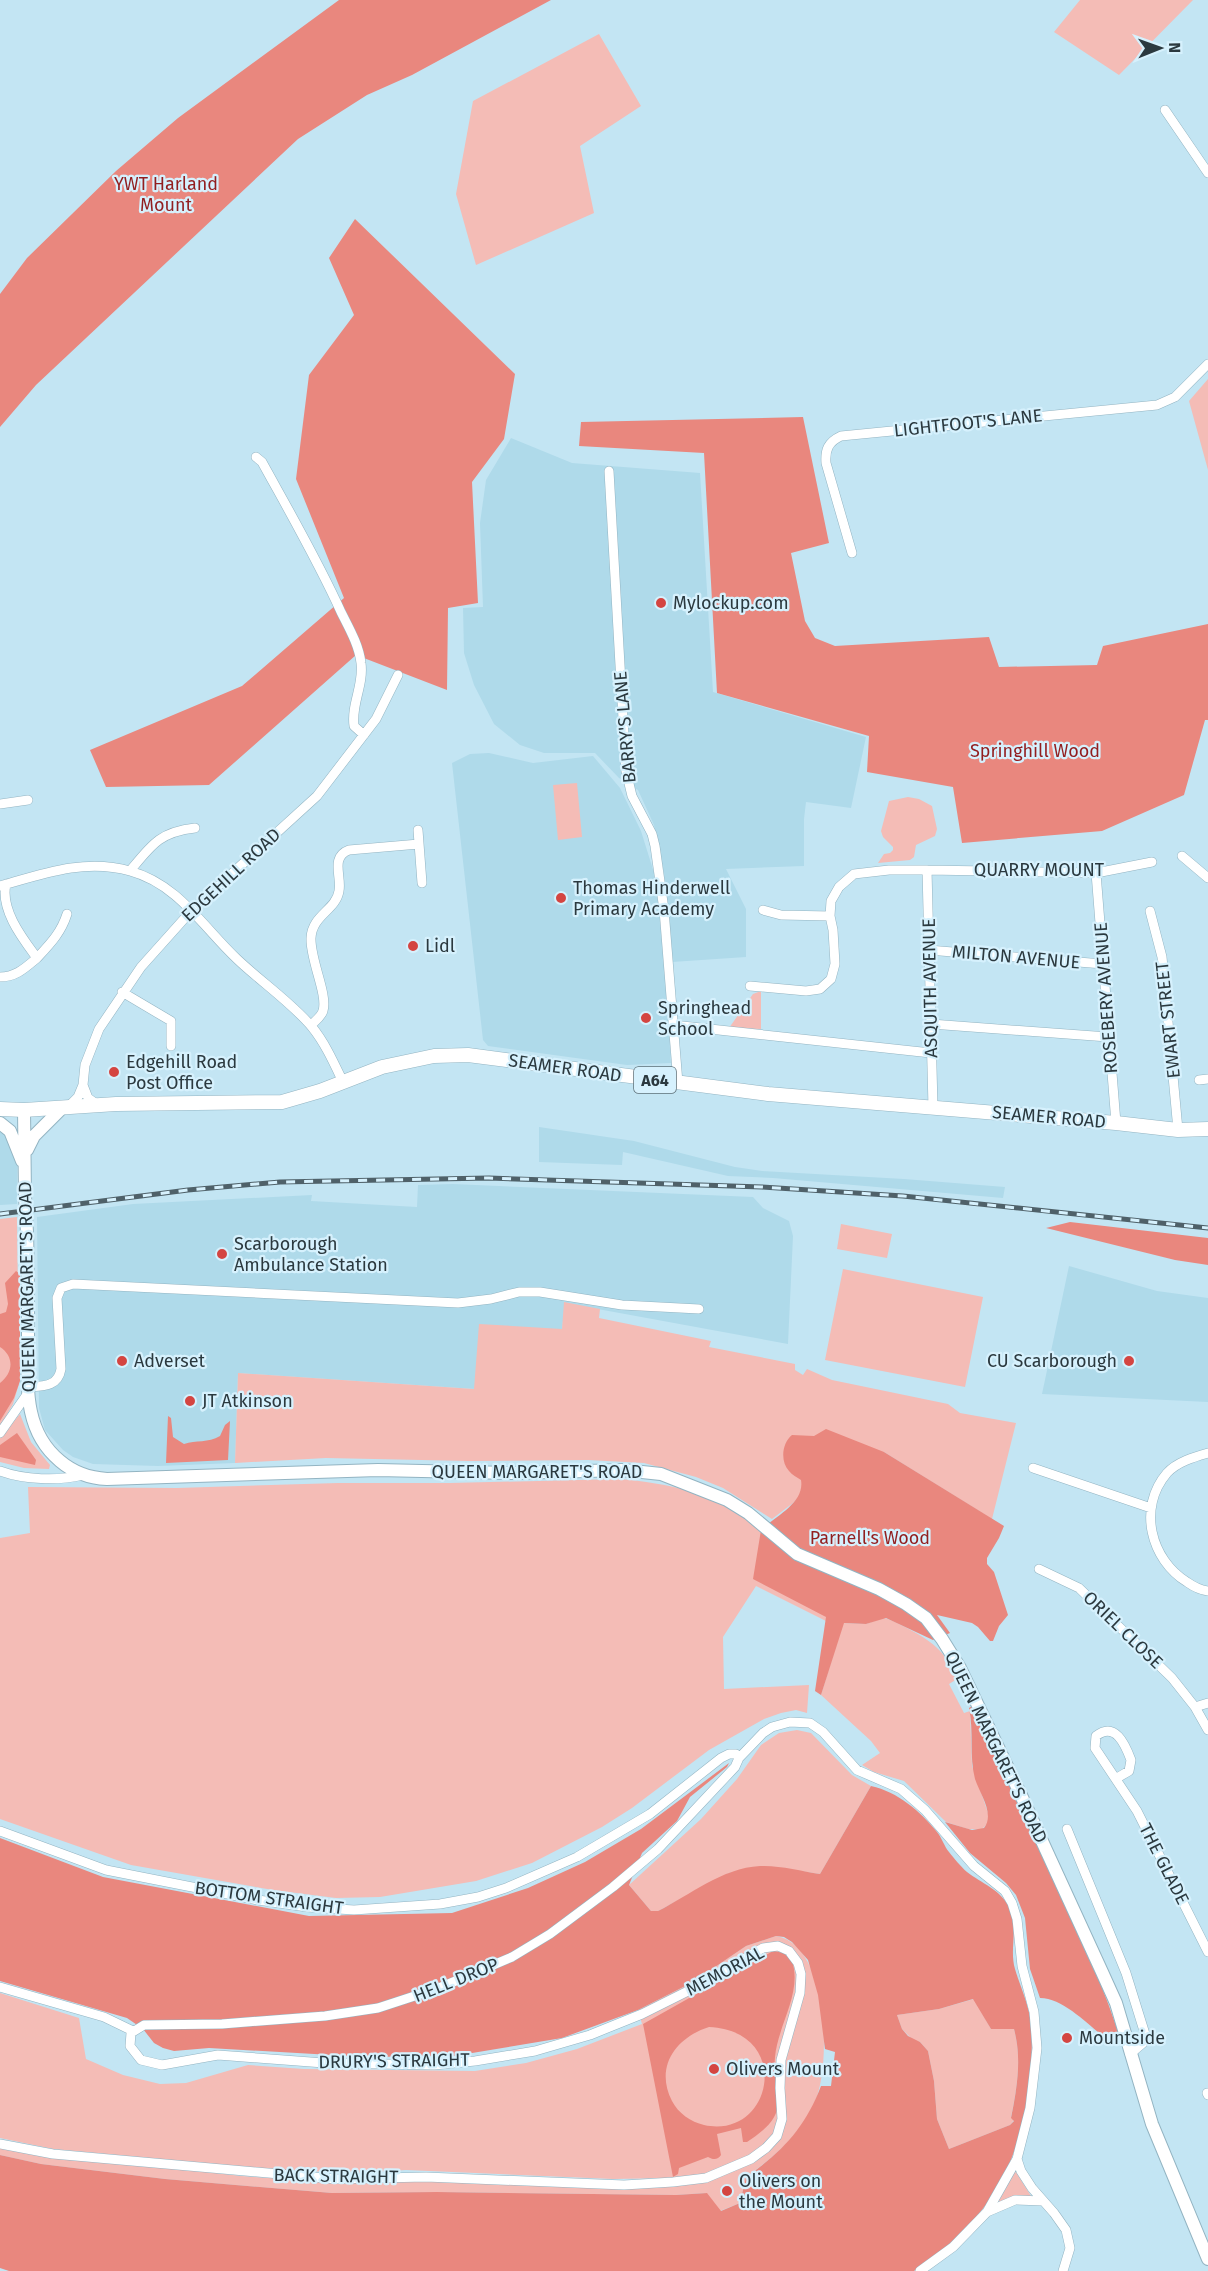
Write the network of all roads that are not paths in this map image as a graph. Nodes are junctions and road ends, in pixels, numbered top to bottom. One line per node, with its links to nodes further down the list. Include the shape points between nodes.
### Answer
1 (1165, 110): 2 (street)
2 (1208, 173)
3 (1208, 364): 6 (street, LIGHTFOOT'S LANE, via 1175,397 1157,405 834,439 826,449 826,463)
4 (256, 457): 8 (street, via 331,590 359,652 362,676 353,717 354,726)
5 (609, 471): 35 (street, BARRY'S LANE, via 626,771 632,796 655,846)
6 (852, 553)
7 (398, 675): 8 (street, EDGEHILL ROAD)
8 (364, 735): 22 (street, EDGEHILL ROAD, via 317,796)
9 (28, 800): 10 (street)
10 (0, 804)
11 (195, 828): 17 (street, via 166,835 151,845)
12 (418, 830): 13 (street)
13 (418, 844): 20 (street); 34 (street, via 349,850 338,860 338,896 318,917 311,936 324,1006 321,1016)
14 (1182, 856): 19 (street)
15 (1152, 862): 18 (street, QUARRY MOUNT)
16 (927, 870): 18 (street, QUARRY MOUNT); 26 (street, QUARRY MOUNT, via 854,874 839,886 831,901); 27 (street, ASQUITH AVENUE)
17 (130, 871): 21 (street, via 98,866 65,868); 22 (street, via 167,888)
18 (1096, 873): 29 (street, ROSEBERY AVENUE)
19 (1208, 878)
20 (422, 883)
21 (3, 885): 28 (street, via 14,926)
22 (192, 910): 32 (street, EDGEHILL ROAD); 34 (street, via 236,958)
23 (763, 910): 26 (street, via 781,915)
24 (1150, 911): 50 (street, EWART STREET, via 1162,957)
25 (67, 914): 28 (street, via 54,940)
26 (830, 916): 31 (street, via 835,964 831,979 820,989)
27 (928, 950): 29 (street, MILTON AVENUE); 33 (street, ASQUITH AVENUE)
28 (37, 958): 30 (street, via 19,973)
29 (1103, 964): 36 (street, ROSEBERY AVENUE)
30 (0, 977)
31 (750, 986)
32 (122, 992): 37 (street, via 171,1021); 41 (street, EDGEHILL ROAD, via 99,1029 85,1065)
33 (931, 1024): 36 (street); 38 (street, ASQUITH AVENUE)
34 (310, 1025): 39 (street)
35 (672, 1025): 38 (street); 40 (street, BARRY'S LANE)
36 (1108, 1037): 48 (street, ROSEBERY AVENUE)
37 (171, 1046)
38 (931, 1053): 44 (street, ASQUITH AVENUE)
39 (343, 1082): 40 (highway, SEAMER ROAD / A64, via 408,1061 468,1055); 42 (highway, SEAMER ROAD / A64, via 271,1103)
40 (678, 1083): 44 (highway, SEAMER ROAD / A64)
41 (83, 1085): 42 (street, via 88,1098); 43 (street, EDGEHILL ROAD, via 78,1097)
42 (98, 1105): 43 (highway, SEAMER ROAD / A64)
43 (66, 1106): 46 (highway, SEAMER ROAD / A64); 51 (main road, via 34,1136)
44 (933, 1107): 48 (highway, SEAMER ROAD / A64)
45 (0, 1109): 46 (highway, SEAMER ROAD / A64)
46 (24, 1110): 51 (main road, QUEEN MARGARET'S ROAD)
47 (0, 1123): 52 (main road, via 10,1131)
48 (1116, 1123): 50 (highway, SEAMER ROAD / A64)
49 (1208, 1129): 50 (highway, SEAMER ROAD / A64)
50 (1178, 1130)
51 (25, 1154): 52 (main road, QUEEN MARGARET'S ROAD)
52 (25, 1168): 54 (main road, QUEEN MARGARET'S ROAD, bridge)
53 (699, 1309): 54 (street, via 622,1305 540,1292 458,1303 73,1284 62,1288 57,1298 60,1377 56,1383)
54 (28, 1390): 55 (street); 59 (main road, QUEEN MARGARET'S ROAD, via 41,1441 67,1467)
55 (0, 1433)
56 (1208, 1453): 60 (street, via 1192,1457 1167,1473)
57 (1033, 1468): 60 (street)
58 (0, 1471): 59 (street, via 53,1478)
59 (83, 1475): 74 (main road, QUEEN MARGARET'S ROAD, via 106,1479 378,1470 623,1470 661,1474 727,1500 797,1554 879,1588 906,1604 926,1618 942,1639 960,1668 1085,1931 1116,2003)
60 (1151, 1508): 62 (street, via 1152,1534 1164,1562 1176,1576)
61 (1039, 1569): 64 (street, ORIEL CLOSE, via 1079,1588 1172,1678)
62 (1208, 1592)
63 (1208, 1703): 64 (street)
64 (1195, 1707): 65 (street, ORIEL CLOSE)
65 (1208, 1730)
66 (739, 1758): 69 (street, BOTTOM STRAIGHT, via 732,1753 721,1758 634,1825 577,1857 506,1888 440,1904 354,1910 258,1900 106,1870); 73 (street, HELL DROP, via 729,1774 672,1834 613,1887 512,1957 410,1999 368,2010 198,2025 144,2025); 76 (street, HELL DROP, via 772,1727 790,1722 810,1723 857,1770 907,1794 974,1866 1005,1891 1017,1919 1036,2037 1035,2076)
67 (1117, 1778): 67 (street, THE GLADE, via 1095,1748 1096,1736 1104,1731 1117,1733 1131,1760 1129,1770); 70 (street, THE GLADE)
68 (1067, 1829): 74 (street, via 1126,1973 1145,2034 1143,2043)
69 (0, 1831)
70 (1208, 1952)
71 (0, 1987): 73 (street, via 104,2017)
72 (642, 2014): 73 (street, DRURY'S STRAIGHT, via 535,2051 434,2065 212,2055 170,2065 147,2063 130,2046); 77 (street, MEMORIAL, via 763,1948 784,1948 800,1968 800,1993 781,2060 782,2119 777,2136 759,2154 741,2164 706,2178)
73 (133, 2031)
74 (1130, 2054): 80 (main road, QUEEN MARGARET'S ROAD, via 1156,2133)
75 (0, 2144): 77 (street, BACK STRAIGHT, via 53,2154 335,2179 426,2177 624,2185)
76 (1017, 2159): 78 (street); 79 (street)
77 (673, 2182)
78 (1043, 2201): 79 (street, via 1015,2200); 82 (street, via 1068,2236 1070,2248)
79 (987, 2212): 81 (street, via 953,2247)
80 (1208, 2259)
81 (920, 2271)
82 (1063, 2271)

